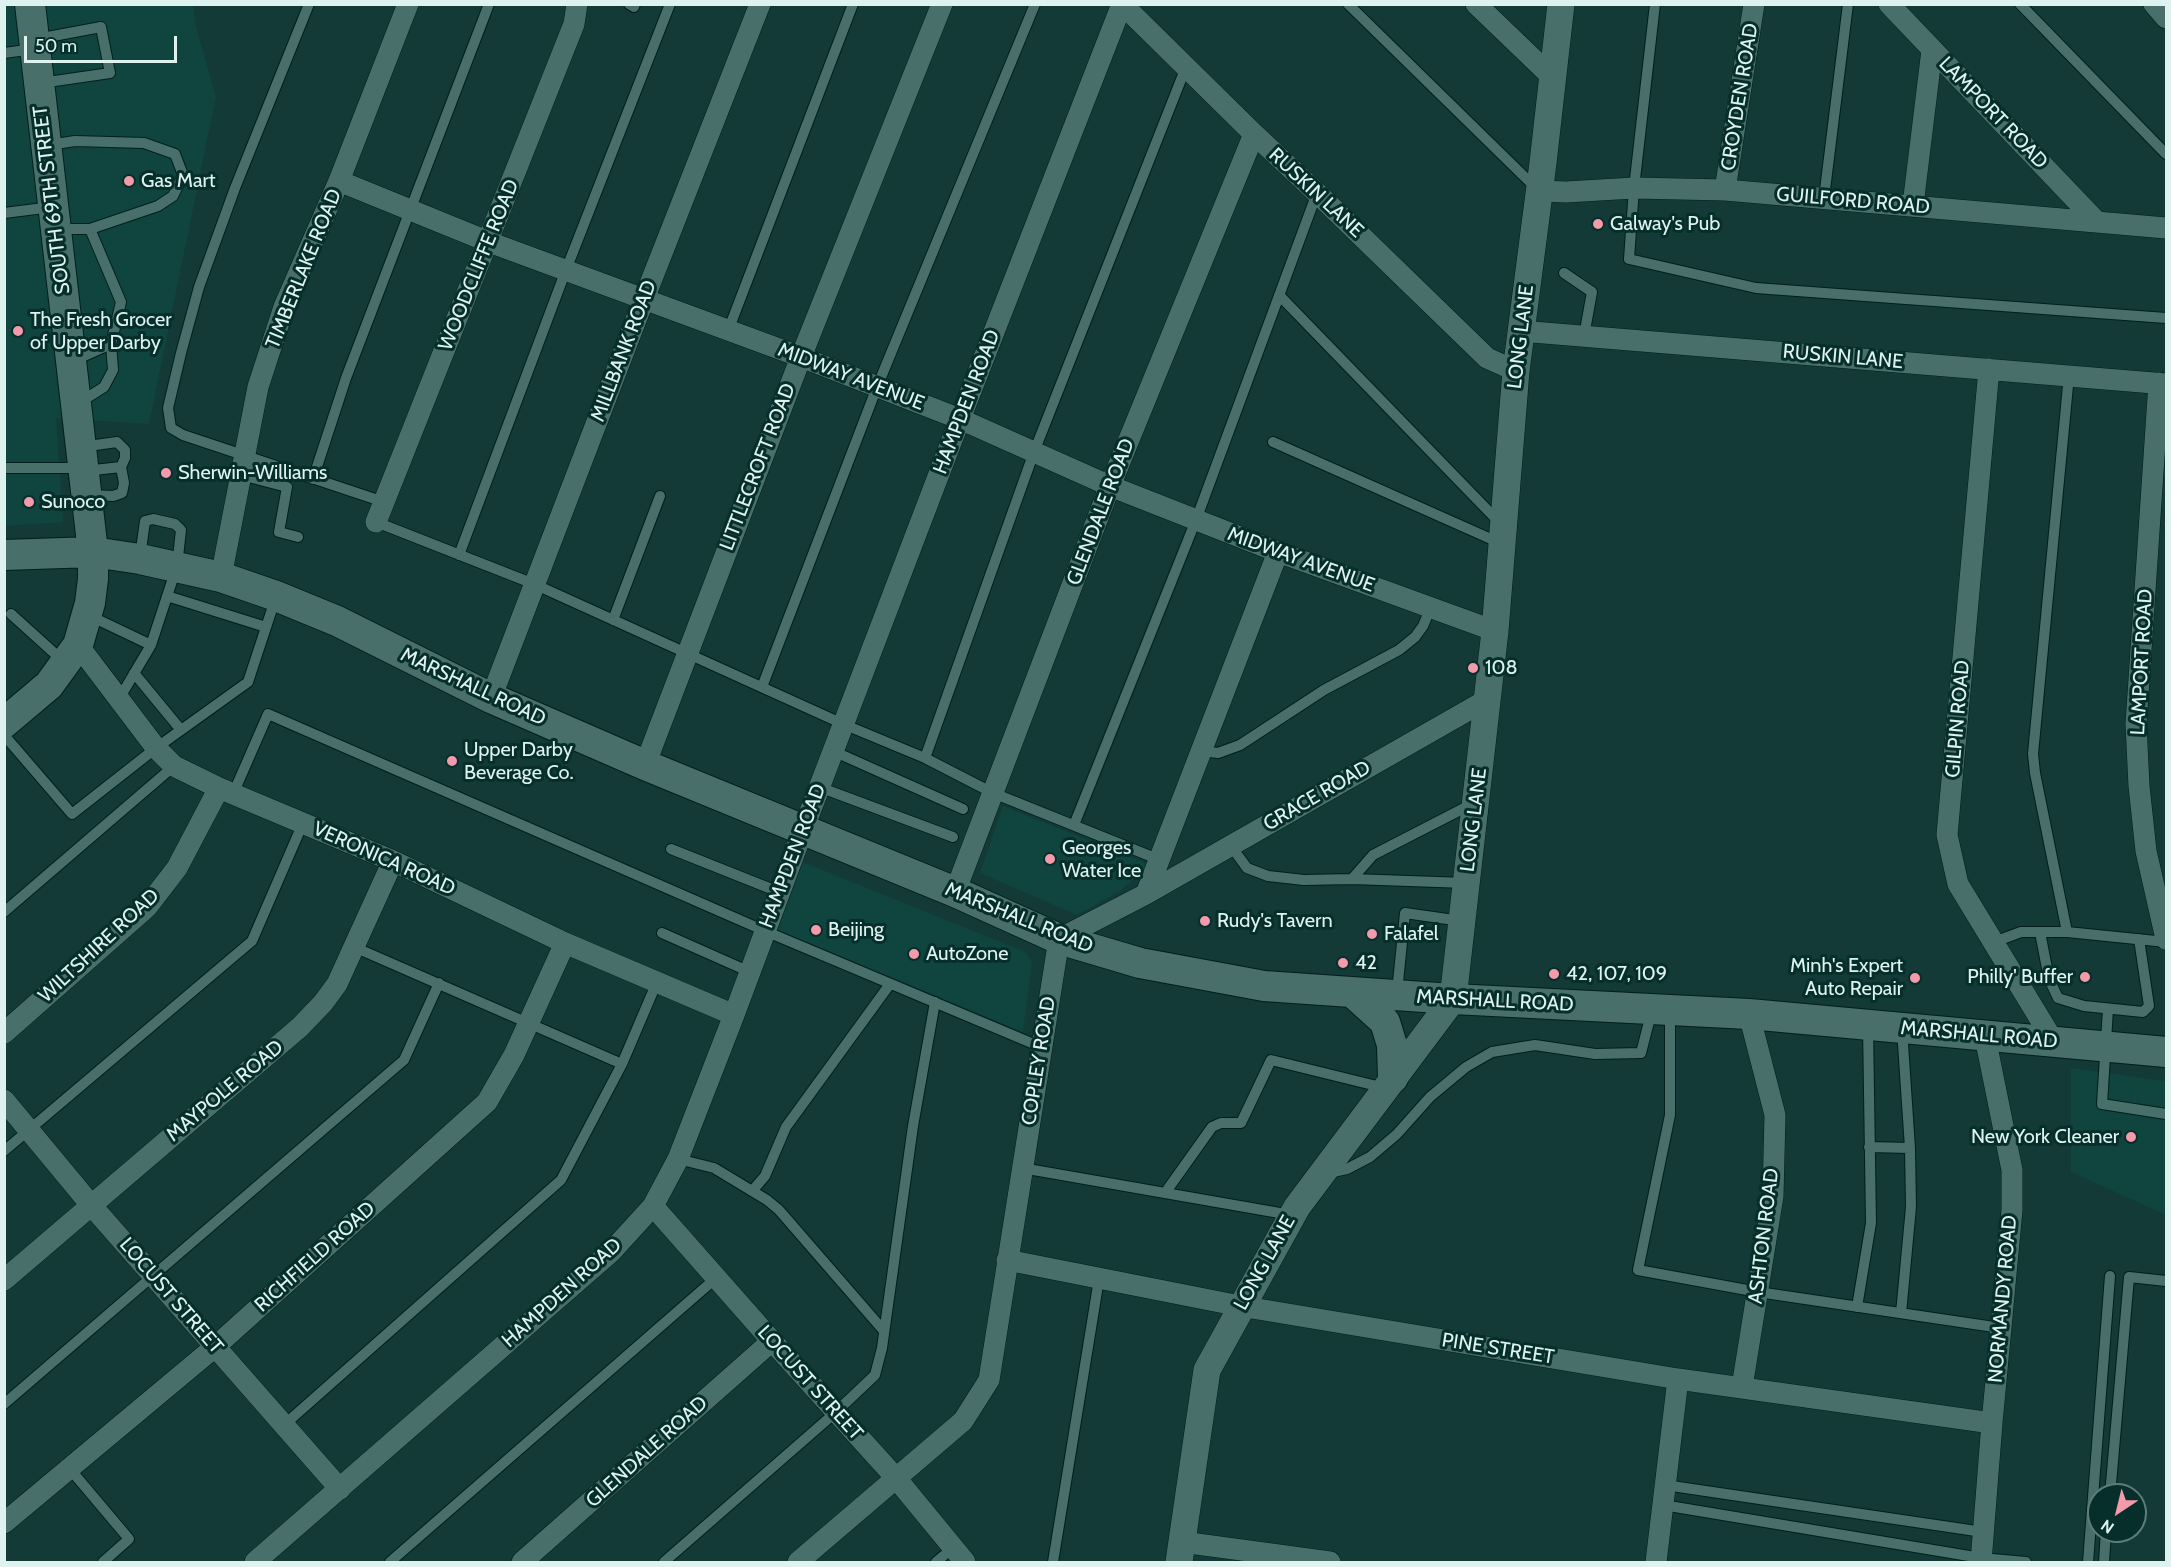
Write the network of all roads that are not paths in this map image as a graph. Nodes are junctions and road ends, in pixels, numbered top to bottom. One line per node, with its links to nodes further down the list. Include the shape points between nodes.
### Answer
1 (30, 4): 24 (main road, SOUTH 69TH STREET)
2 (309, 4): 67 (lane, via 199,287 168,408 171,428)
3 (408, 4): 33 (street, TIMBERLAKE ROAD)
4 (489, 4): 40 (lane)
5 (629, 4): 6 (lane)
6 (635, 4)
7 (670, 4): 47 (lane)
8 (760, 4): 50 (street, MILLBANK ROAD)
9 (853, 4): 53 (lane)
10 (942, 4): 56 (street, LITTLECROFT ROAD)
11 (1035, 4): 62 (lane)
12 (1122, 4): 27 (street, RUSKIN LANE); 64 (street, HAMPDEN ROAD)
13 (1348, 4): 36 (lane)
14 (1476, 4): 28 (street)
15 (1561, 4): 28 (street, LONG LANE)
16 (1655, 4): 34 (lane)
17 (1754, 4): 35 (street, CROYDEN ROAD)
18 (1848, 4): 38 (lane)
19 (1889, 4): 25 (street, LAMPORT ROAD)
20 (2020, 4): 32 (lane)
21 (2154, 4): 23 (street)
22 (577, 5): 46 (street, WOODCLIFFE ROAD, via 574,24)
23 (2166, 18)
24 (34, 44): 26 (lane); 29 (main road, SOUTH 69TH STREET); 29 (lane, via 102,27 110,73)
25 (1932, 50): 39 (street); 43 (street, LAMPORT ROAD)
26 (4, 53)
27 (1186, 68): 30 (street, RUSKIN LANE); 66 (lane)
28 (1553, 78): 36 (street, LONG LANE)
29 (39, 83): 31 (main road, SOUTH 69TH STREET)
30 (1254, 134): 37 (street, RUSKIN LANE); 72 (street, GLENDALE ROAD)
31 (46, 145): 42 (main road, SOUTH 69TH STREET); 45 (lane, via 75,141 144,142 175,154 183,175 173,196 158,206)
32 (2166, 154)
33 (339, 181): 40 (street, MIDWAY AVENUE); 67 (street, TIMBERLAKE ROAD, via 284,307 258,387)
34 (1634, 188): 35 (street, GUILFORD ROAD); 36 (street, GUILFORD ROAD); 51 (lane, via 1629,259 1756,288)
35 (1725, 190): 38 (street, GUILFORD ROAD)
36 (1539, 191): 52 (street, LONG LANE)
37 (1317, 193): 49 (lane); 59 (street, RUSKIN LANE, via 1487,358)
38 (1824, 198): 39 (street, GUILFORD ROAD)
39 (1913, 205): 43 (street, GUILFORD ROAD)
40 (411, 210): 46 (street, MIDWAY AVENUE); 71 (lane, via 346,378)
41 (4, 213): 42 (lane)
42 (54, 218): 45 (lane); 57 (main road, SOUTH 69TH STREET)
43 (2097, 222): 44 (street, GUILFORD ROAD)
44 (2166, 228)
45 (90, 229): 55 (lane, via 121,302)
46 (489, 242): 47 (street, MIDWAY AVENUE); 74 (street, WOODCLIFFE ROAD)
47 (566, 270): 50 (street, MIDWAY AVENUE); 82 (lane)
48 (1564, 273): 54 (lane, via 1592,292)
49 (1279, 295): 75 (lane); 77 (lane)
50 (644, 299): 53 (street, MIDWAY AVENUE); 86 (street, MILLBANK ROAD)
51 (2166, 318)
52 (1520, 331): 54 (street, RUSKIN LANE); 59 (street, LONG LANE)
53 (728, 332): 56 (street, MIDWAY AVENUE)
54 (1584, 336): 58 (street, RUSKIN LANE)
55 (111, 344): 57 (lane); 63 (lane, via 113,370 104,387)
56 (801, 357): 62 (street, MIDWAY AVENUE); 96 (street, LITTLECROFT ROAD)
57 (71, 362): 63 (main road, SOUTH 69TH STREET)
58 (1989, 369): 60 (street, RUSKIN LANE); 141 (street, GILPIN ROAD, via 1947,835 1958,884)
59 (1516, 371): 77 (street, LONG LANE)
60 (2069, 375): 61 (street, RUSKIN LANE); 135 (lane, via 2033,754)
61 (2163, 383): 139 (street, LAMPORT ROAD, via 2136,724 2146,851)
62 (877, 387): 64 (street, MIDWAY AVENUE); 99 (lane)
63 (76, 405): 70 (main road, SOUTH 69TH STREET)
64 (960, 419): 66 (street, MIDWAY AVENUE); 104 (street, HAMPDEN ROAD)
65 (1273, 442): 77 (lane)
66 (1034, 452): 72 (street, MIDWAY AVENUE); 110 (lane)
67 (243, 466): 71 (lane); 78 (lane, via 287,487 279,532); 85 (street, TIMBERLAKE ROAD)
68 (121, 467): 70 (lane); 70 (lane, via 125,450 117,442); 70 (lane, via 122,493 113,496)
69 (4, 468): 70 (lane)
70 (84, 470): 79 (main road, SOUTH 69TH STREET)
71 (313, 479): 74 (lane)
72 (1110, 486): 75 (street, MIDWAY AVENUE); 115 (street, GLENDALE ROAD)
73 (660, 496): 92 (lane)
74 (384, 502): 76 (street, WOODCLIFFE ROAD)
75 (1196, 520): 80 (street, MIDWAY AVENUE); 119 (lane)
76 (376, 522): 82 (lane)
77 (1501, 534): 94 (street, LONG LANE)
78 (298, 537)
79 (93, 552): 81 (main road, MARSHALL ROAD); 83 (main road, MARSHALL ROAD); 91 (main road, SOUTH 69TH STREET)
80 (1278, 552): 89 (street, MIDWAY AVENUE); 109 (street)
81 (4, 555)
82 (459, 555): 86 (lane)
83 (140, 559): 84 (main road, MARSHALL ROAD); 84 (lane, via 145,521 153,519 175,524 182,530)
84 (177, 566): 85 (main road, MARSHALL ROAD); 88 (lane)
85 (221, 577): 87 (main road, MARSHALL ROAD)
86 (534, 584): 92 (lane); 100 (street, MILLBANK ROAD)
87 (276, 596): 93 (lane); 100 (main road, MARSHALL ROAD, via 337,621)
88 (167, 597): 93 (lane); 95 (lane)
89 (1431, 607): 94 (street, MIDWAY AVENUE); 109 (lane, via 1415,637 1399,650 1324,690 1240,745 1218,753)
90 (11, 614): 97 (lane)
91 (87, 615): 95 (lane); 97 (main road, SOUTH 69TH STREET)
92 (613, 620): 96 (lane)
93 (266, 627): 105 (lane, via 248,682)
94 (1495, 631): 102 (street, LONG LANE)
95 (150, 645): 98 (lane)
96 (687, 653): 99 (lane); 111 (street, LITTLECROFT ROAD)
97 (72, 654): 101 (street, VERONICA ROAD); 103 (main road, SOUTH 69TH STREET, via 49,685)
98 (134, 673): 101 (lane); 105 (lane)
99 (762, 687): 104 (lane)
100 (491, 698): 111 (main road, MARSHALL ROAD)
101 (119, 699): 107 (street, VERONICA ROAD)
102 (1488, 699): 116 (street, LONG LANE); 122 (street, GRACE ROAD)
103 (4, 723)
104 (843, 724): 108 (street, HAMPDEN ROAD); 110 (lane)
105 (181, 730): 107 (lane)
106 (4, 735): 107 (lane, via 72,814)
107 (156, 748): 112 (street, VERONICA ROAD)
108 (833, 751): 113 (street, HAMPDEN ROAD); 117 (lane)
109 (1202, 751): 124 (street)
110 (925, 758): 115 (lane)
111 (645, 765): 120 (main road, MARSHALL ROAD)
112 (174, 766): 114 (street, VERONICA ROAD); 131 (lane)
113 (819, 787): 120 (street, HAMPDEN ROAD); 121 (lane)
114 (226, 791): 118 (street, VERONICA ROAD); 133 (lane, via 268,714); 158 (street, WILTSHIRE ROAD, via 147,907)
115 (993, 792): 119 (lane); 129 (street, GLENDALE ROAD)
116 (1476, 802): 126 (lane, via 1373,855); 127 (street, LONG LANE)
117 (963, 809)
118 (303, 823): 125 (street, VERONICA ROAD); 168 (lane, via 252,941)
119 (1074, 825): 124 (lane)
120 (802, 830): 128 (street, HAMPDEN ROAD); 129 (main road, MARSHALL ROAD)
121 (952, 837)
122 (1231, 846): 126 (lane, via 1247,868 1268,876); 130 (street, GRACE ROAD)
123 (671, 849): 128 (lane)
124 (1160, 860): 130 (street)
125 (393, 861): 140 (street, VERONICA ROAD); 142 (street, MAYPOLE ROAD)
126 (1352, 879): 127 (lane)
127 (1466, 883): 132 (street, LONG LANE)
128 (779, 892): 133 (street, HAMPDEN ROAD)
129 (955, 892): 137 (main road, MARSHALL ROAD)
130 (1146, 894): 137 (street)
131 (4, 912)
132 (1461, 921): 148 (lane, via 1405,913); 149 (street, LONG LANE)
133 (765, 931): 143 (street, HAMPDEN ROAD); 146 (lane)
134 (2040, 932): 135 (lane); 141 (lane, via 2021,932); 151 (lane, via 2049,979 2058,998)
135 (2067, 932): 138 (lane)
136 (662, 933): 143 (lane)
137 (1059, 939): 147 (main road, MARSHALL ROAD, via 1140,963 1264,986); 162 (street, COPLEY ROAD)
138 (2139, 939): 139 (lane); 151 (lane, via 2149,1006 2143,1012)
139 (2166, 941)
140 (565, 942): 144 (street, VERONICA ROAD); 155 (street, RICHFIELD ROAD)
141 (1994, 942): 160 (street, GILPIN ROAD)
142 (354, 947): 145 (lane); 177 (street, MAYPOLE ROAD, via 337,984 300,1028)
143 (750, 972): 154 (street, HAMPDEN ROAD)
144 (657, 982): 154 (street, VERONICA ROAD); 164 (lane)
145 (439, 983): 155 (lane); 181 (lane, via 404,1060)
146 (890, 984): 150 (lane); 175 (lane, via 786,1126 765,1176)
147 (1352, 992): 148 (main road, MARSHALL ROAD); 165 (main road, via 1385,1022 1392,1045)
148 (1396, 995): 149 (main road, MARSHALL ROAD)
149 (1453, 999): 152 (main road, MARSHALL ROAD); 165 (street, LONG LANE)
150 (935, 1002): 162 (lane); 192 (lane)
151 (2108, 1009): 161 (lane)
152 (1661, 1010): 153 (main road, MARSHALL ROAD); 174 (lane, via 1641,1053 1595,1054 1535,1045 1492,1052 1466,1067 1430,1097 1370,1157 1347,1169); 187 (lane, via 1670,1115 1638,1270)
153 (1749, 1014): 156 (main road, MARSHALL ROAD); 187 (street, ASHTON ROAD, via 1775,1115 1773,1196)
154 (734, 1015): 172 (street, HAMPDEN ROAD)
155 (529, 1022): 164 (lane); 194 (street, RICHFIELD ROAD, via 487,1102)
156 (1868, 1026): 157 (main road, MARSHALL ROAD); 169 (lane)
157 (1902, 1029): 159 (main road, MARSHALL ROAD); 170 (lane)
158 (4, 1033)
159 (1985, 1037): 160 (main road, MARSHALL ROAD); 191 (street, NORMANDY ROAD, via 2012,1170)
160 (2054, 1042): 161 (main road, MARSHALL ROAD)
161 (2105, 1046): 163 (main road, MARSHALL ROAD); 167 (lane, via 2102,1104)
162 (1041, 1047): 173 (street, COPLEY ROAD)
163 (2166, 1052)
164 (622, 1064): 200 (lane, via 561,1180)
165 (1390, 1083): 174 (street, LONG LANE); 176 (lane, via 1271,1060 1241,1123 1212,1127)
166 (4, 1100): 168 (street, LOCUST STREET)
167 (2166, 1114)
168 (28, 1129): 171 (lane); 177 (street, LOCUST STREET)
169 (1869, 1147): 170 (lane); 189 (lane, via 1871,1223)
170 (1910, 1148): 190 (lane, via 1911,1207)
171 (4, 1151)
172 (678, 1159): 175 (lane, via 714,1168); 178 (street, HAMPDEN ROAD)
173 (1022, 1168): 176 (lane); 180 (street, COPLEY ROAD)
174 (1320, 1175): 179 (street, LONG LANE)
175 (753, 1190): 192 (lane, via 779,1210)
176 (1165, 1193): 179 (lane)
177 (91, 1205): 181 (street, LOCUST STREET); 185 (street, MAYPOLE ROAD)
178 (653, 1206): 183 (street, LOCUST STREET); 204 (street, HAMPDEN ROAD, via 612,1251)
179 (1292, 1215): 188 (street, LONG LANE)
180 (1007, 1260): 184 (street, PINE STREET); 202 (street, COPLEY ROAD, via 989,1380 963,1420)
181 (153, 1276): 194 (street, LOCUST STREET); 197 (lane)
182 (2110, 1276): 223 (lane)
183 (716, 1278): 193 (street, LOCUST STREET); 214 (lane)
184 (1099, 1279): 188 (street, PINE STREET); 219 (lane)
185 (4, 1280)
186 (2166, 1281): 203 (lane, via 2129,1277)
187 (1758, 1292): 189 (lane); 196 (street, ASHTON ROAD)
188 (1240, 1306): 195 (street, PINE STREET); 209 (street, LONG LANE, via 1207,1370)
189 (1857, 1307): 190 (lane)
190 (1901, 1313): 191 (lane)
191 (2001, 1328): 199 (street, NORMANDY ROAD)
192 (884, 1331): 198 (lane, via 875,1375)
193 (772, 1341): 198 (street, LOCUST STREET); 215 (street, GLENDALE ROAD)
194 (216, 1346): 200 (street, LOCUST STREET); 201 (street, RICHFIELD ROAD)
195 (1678, 1379): 196 (street, PINE STREET); 205 (street)
196 (1742, 1387): 199 (street, PINE STREET)
197 (4, 1404)
198 (836, 1412): 202 (street, LOCUST STREET); 216 (lane)
199 (1992, 1423): 207 (street, NORMANDY ROAD)
200 (284, 1425): 204 (street, LOCUST STREET)
201 (70, 1469): 206 (street, RICHFIELD ROAD); 212 (lane, via 129,1539)
202 (896, 1478): 210 (street, LOCUST STREET); 217 (street, COPLEY ROAD)
203 (2111, 1483)
204 (340, 1489): 213 (street, HAMPDEN ROAD)
205 (1664, 1495): 207 (lane); 211 (lane); 221 (street)
206 (4, 1523)
207 (1983, 1532): 211 (street, NORMANDY ROAD)
208 (2105, 1543): 224 (lane)
209 (1181, 1552): 220 (street)
210 (959, 1555): 218 (lane)
211 (1981, 1560): 222 (lane)
212 (103, 1563)
213 (255, 1563)
214 (390, 1563)
215 (522, 1563)
216 (664, 1563)
217 (798, 1563)
218 (936, 1563)
219 (1053, 1563)
220 (1330, 1563)
221 (1656, 1563)
222 (2026, 1563)
223 (2088, 1563)
224 (2104, 1563)

